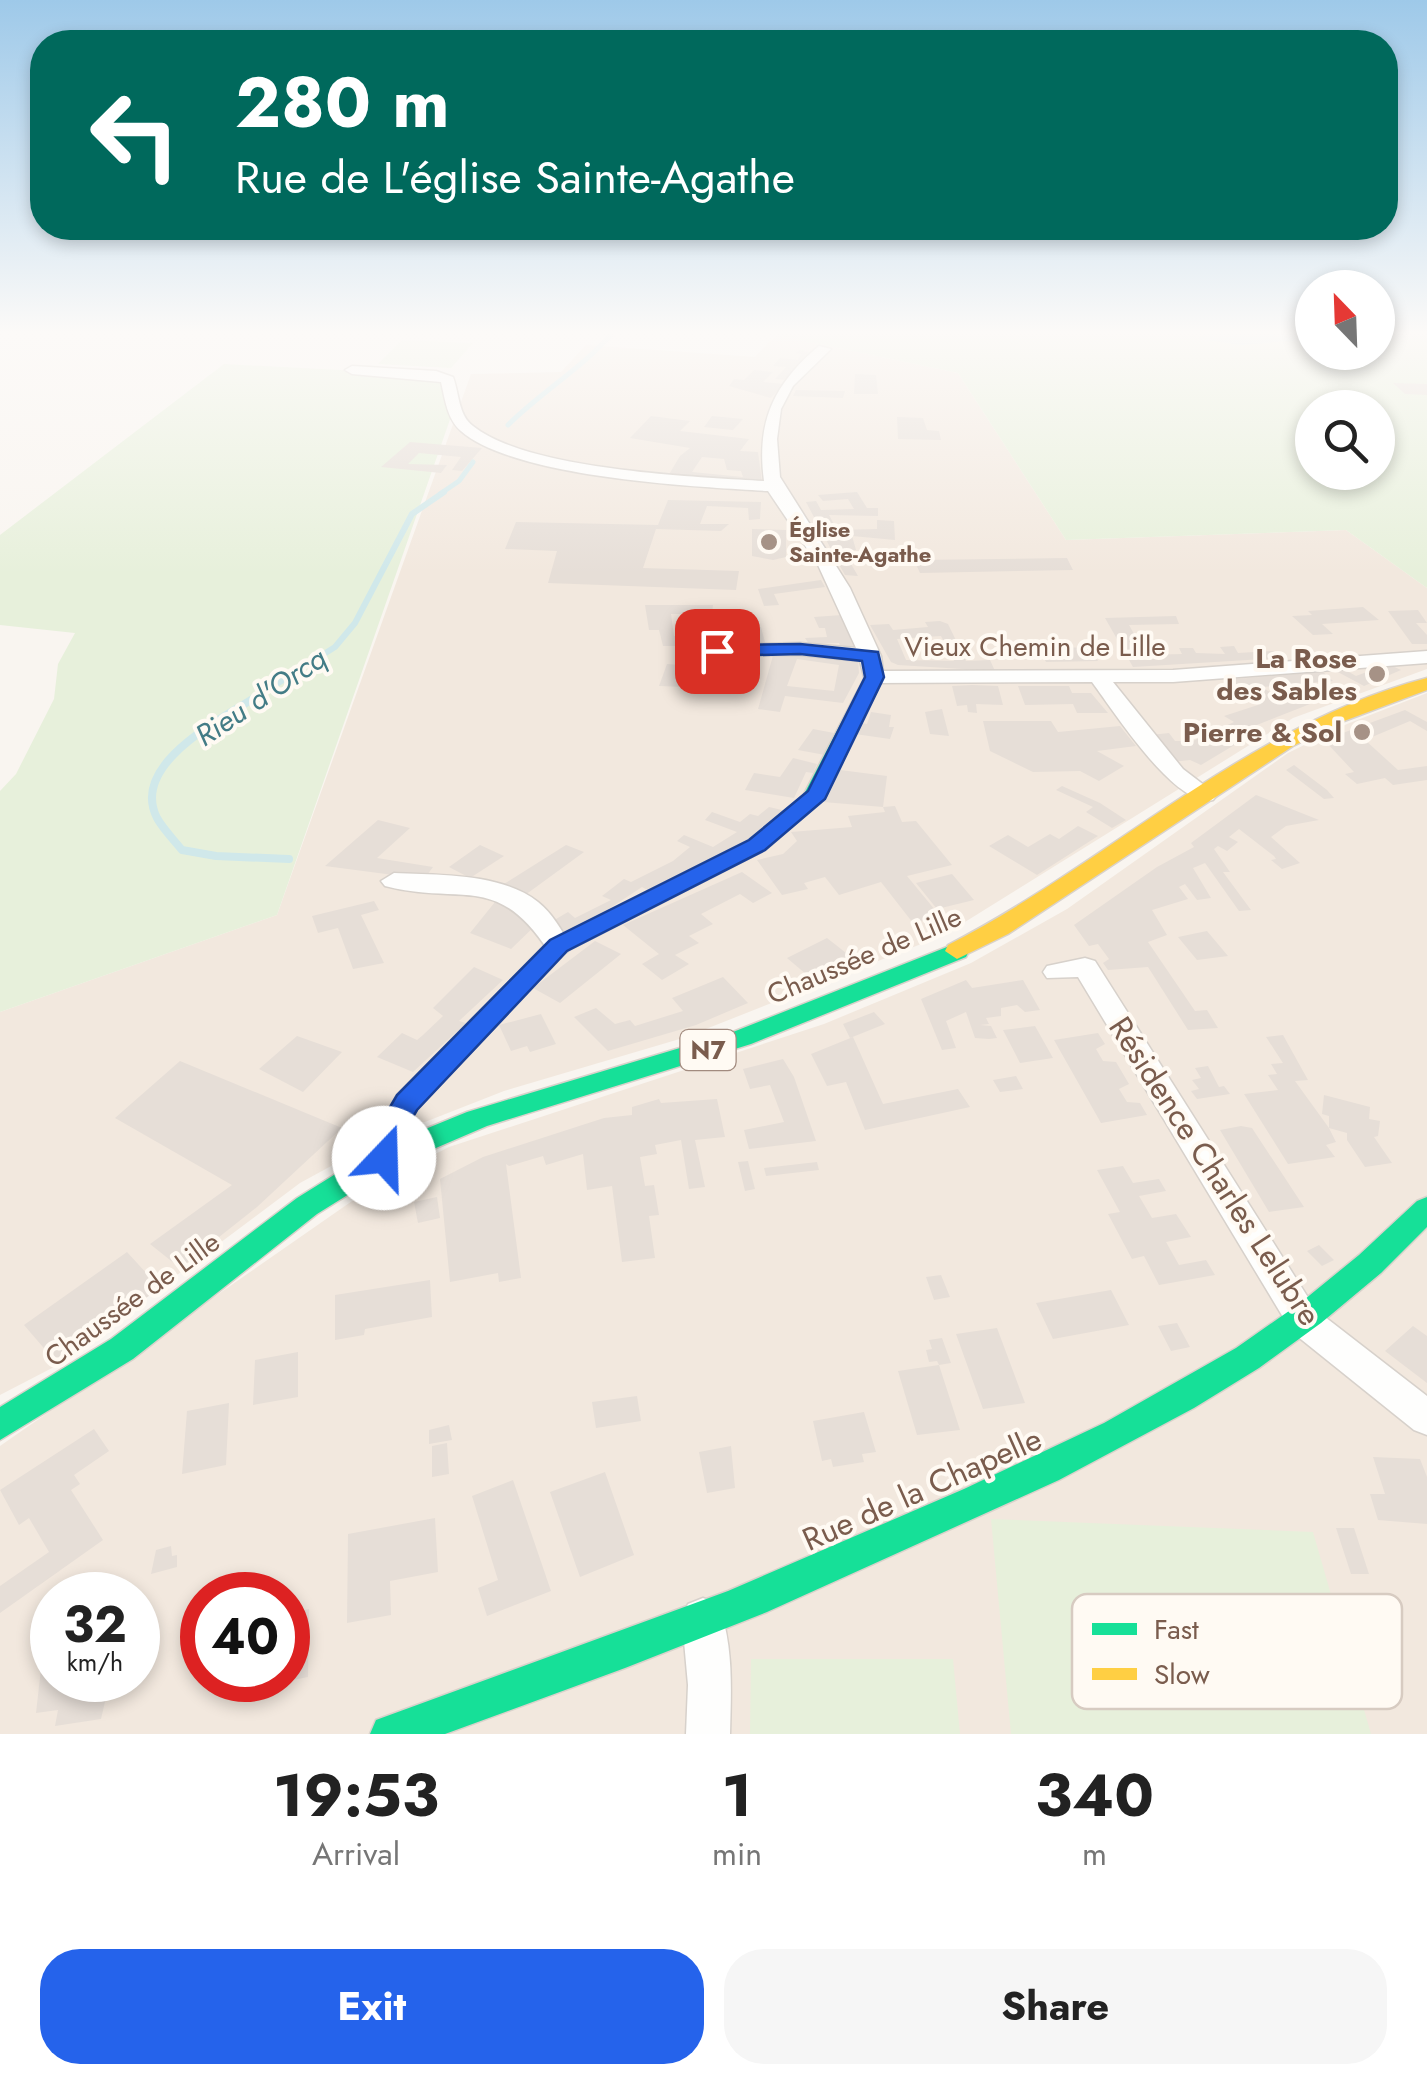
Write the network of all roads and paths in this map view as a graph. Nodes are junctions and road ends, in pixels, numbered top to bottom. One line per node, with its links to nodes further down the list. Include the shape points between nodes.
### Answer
1 (455, 412): 3 (street, via 469,431 490,443 533,455 713,484)
2 (771, 412): 3 (street)
3 (774, 486): 6 (street, via 826,566)
4 (717, 651): 6 (street, via 800,649)
5 (1427, 657): 7 (street, Vieux Chemin de Lille)
6 (873, 666): 7 (street, Vieux Chemin de Lille); 11 (street, Vieux Chemin de Lille, via 817,794 791,819 718,867)
7 (1099, 678): 9 (street, Vieux Chemin de Lille, via 1175,774)
8 (1427, 684): 9 (street, Chaussée de Lille / N7, via 1310,729)
9 (1205, 795): 13 (street, Chaussée de Lille / N7, via 1042,906 908,973 657,1067 477,1119)
10 (394, 881): 11 (street, via 468,888 522,902)
11 (558, 946): 13 (street, Vieux Chemin de Lille, via 407,1102 384,1141)
12 (1057, 972): 15 (street, Résidence Charles Lelubre, via 1085,967)
13 (384, 1158): 17 (street, Chaussée de Lille / N7, via 307,1206 122,1349)
14 (1427, 1210): 15 (street, Rue de la Chapelle)
15 (1304, 1321): 16 (street, Résidence Charles Lelubre); 18 (street, Rue de la Chapelle, via 1046,1472)
16 (1427, 1418)
17 (0, 1425)
18 (704, 1619): 19 (street, Rue de la Chapelle); 20 (street)
19 (390, 1734)
20 (708, 1734)

